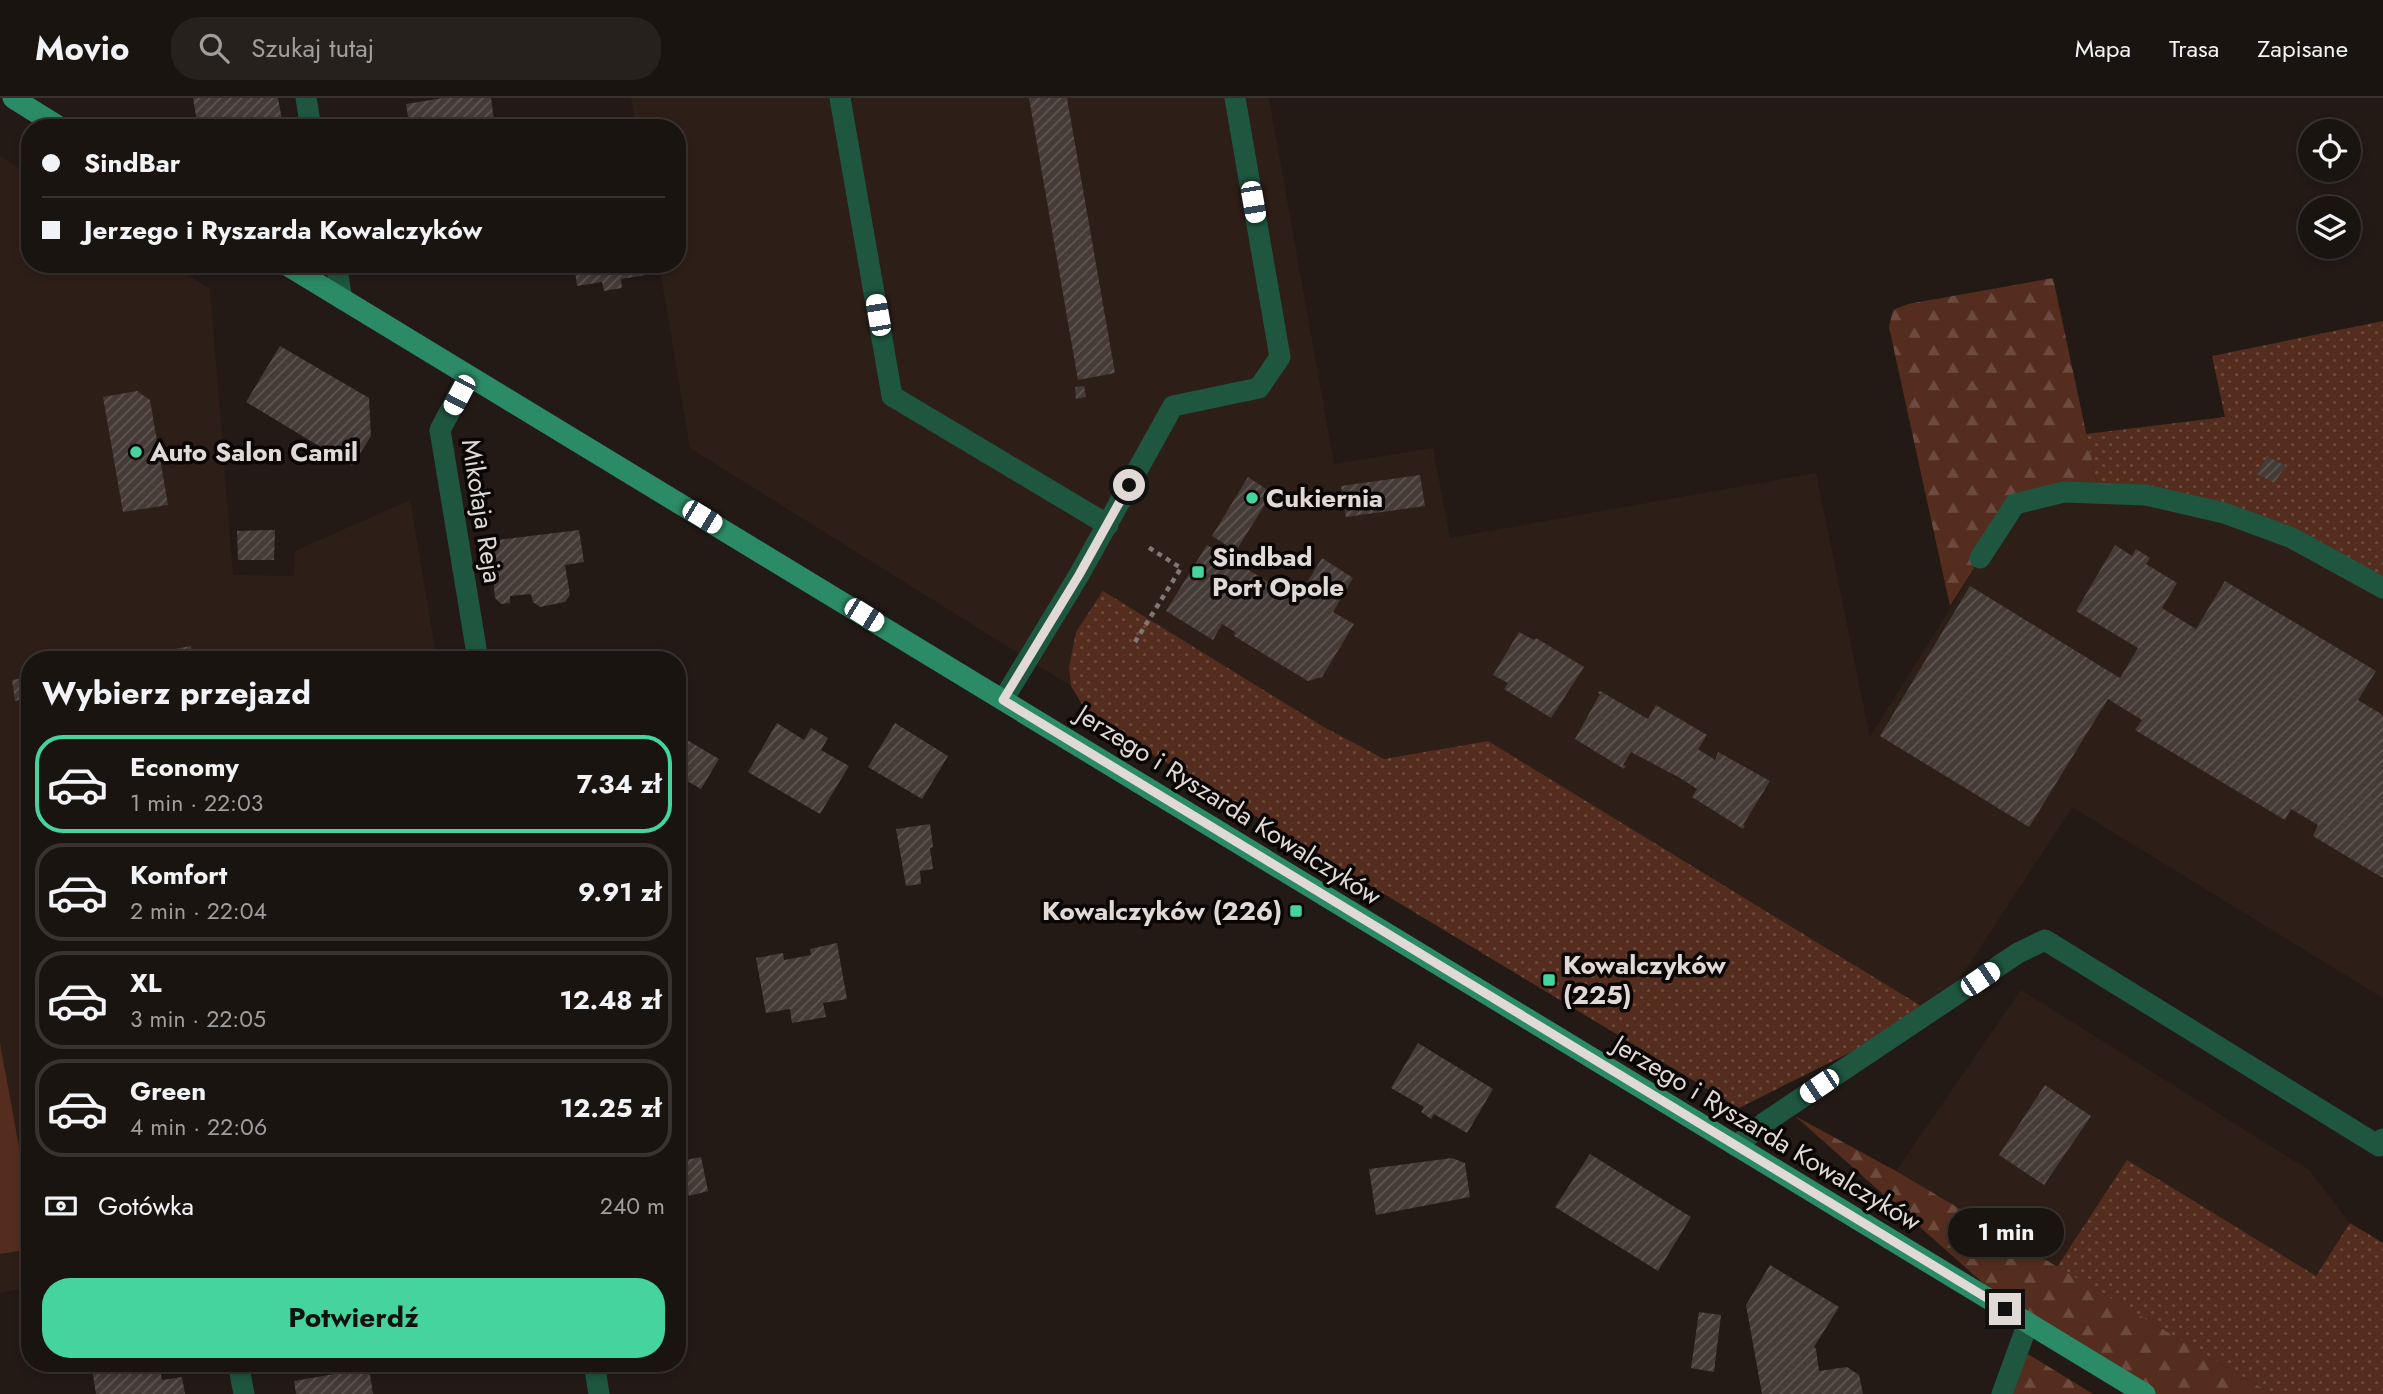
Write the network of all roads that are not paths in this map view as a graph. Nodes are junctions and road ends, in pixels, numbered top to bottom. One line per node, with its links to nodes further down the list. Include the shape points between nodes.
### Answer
1 (13, 98): 5 (main road)
2 (306, 98): 6 (street)
3 (840, 98): 11 (street, via 892,396)
4 (1235, 98): 11 (street, via 1280,357 1259,388 1173,406)
5 (47, 119)
6 (310, 119)
7 (300, 273): 9 (main road, Jerzego i Ryszarda Kowalczyków)
8 (338, 273): 9 (street)
9 (342, 299): 10 (main road, Jerzego i Ryszarda Kowalczyków)
10 (468, 377): 14 (street, Mikołaja Reja, via 440,430); 15 (main road, Jerzego i Ryszarda Kowalczyków)
11 (1108, 525): 15 (street)
12 (1980, 558): 13 (street, via 2015,503 2064,492 2146,495 2224,513 2292,538)
13 (2383, 588)
14 (477, 651)
15 (1003, 700): 17 (main road, Jerzego i Ryszarda Kowalczyków)
16 (2383, 1139): 17 (street, via 2378,1146 2045,940 2009,959)
17 (1736, 1146): 18 (main road, Jerzego i Ryszarda Kowalczyków)
18 (2028, 1323): 23 (street); 24 (main road, Jerzego i Ryszarda Kowalczyków)
19 (240, 1372): 21 (street)
20 (595, 1372): 22 (street)
21 (244, 1394)
22 (599, 1394)
23 (2002, 1394)
24 (2145, 1394)

